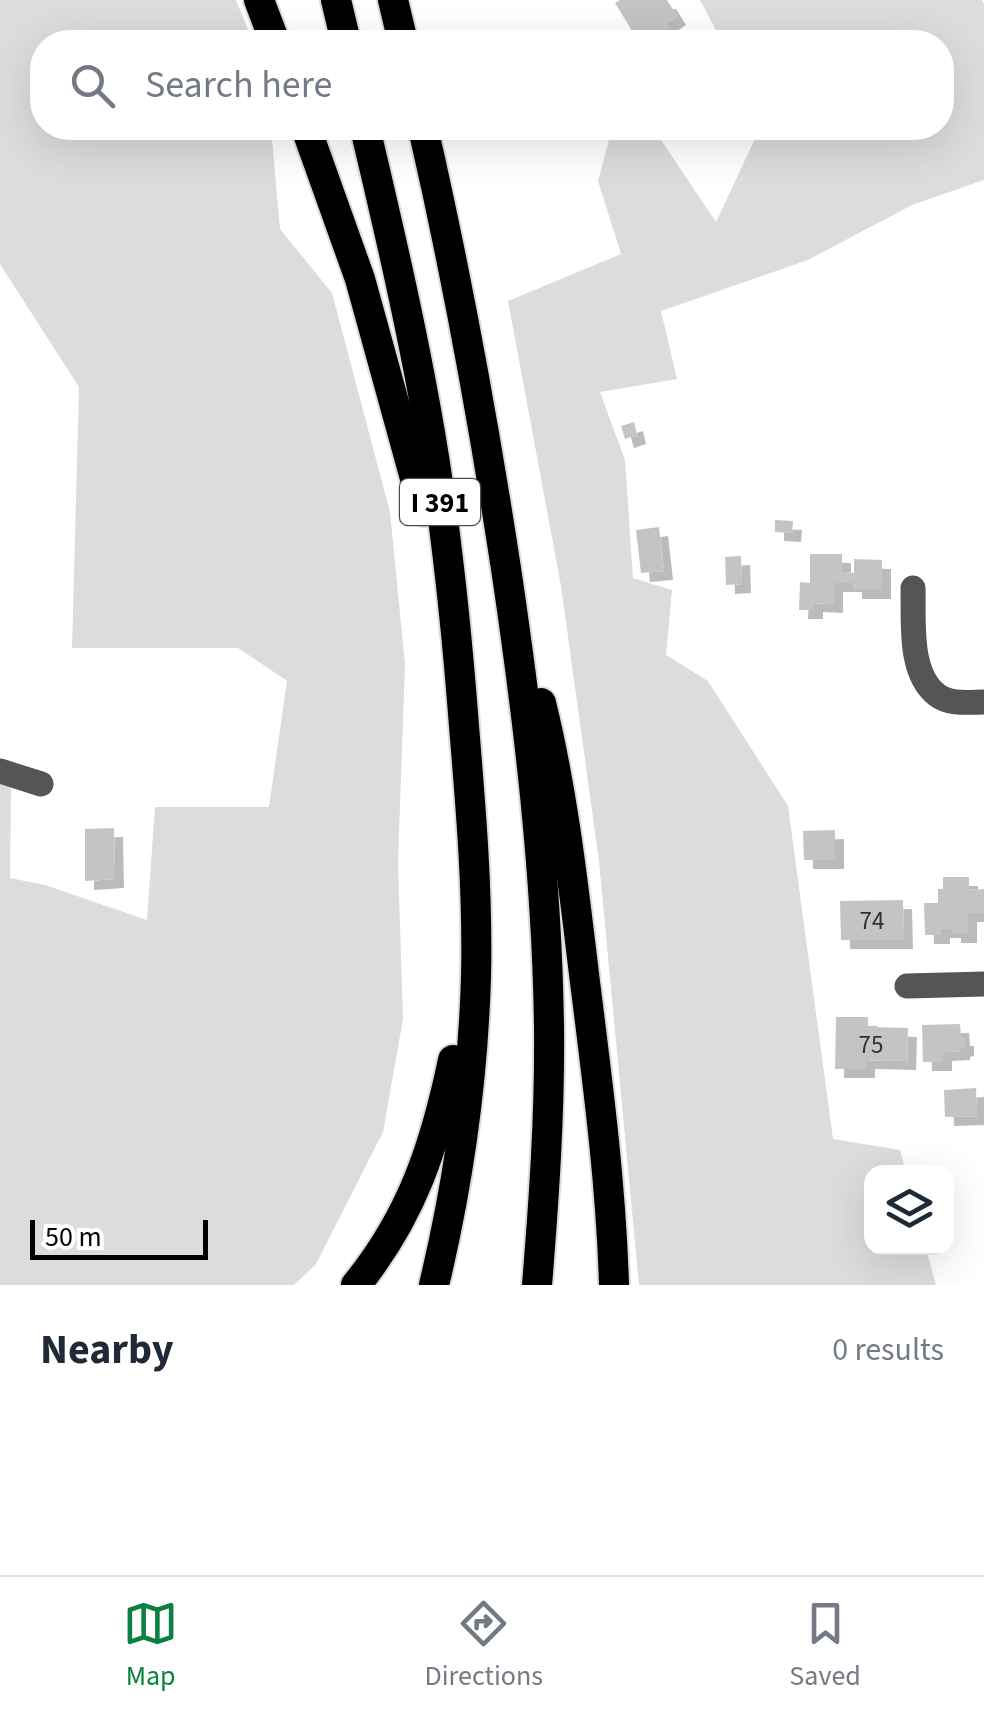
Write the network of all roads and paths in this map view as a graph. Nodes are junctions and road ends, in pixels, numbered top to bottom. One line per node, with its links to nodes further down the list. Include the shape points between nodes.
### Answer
1 (259, 0): 5 (highway)
2 (336, 0): 6 (highway)
3 (393, 0): 7 (highway)
4 (416, 0): 8 (highway)
5 (270, 30)
6 (343, 30)
7 (400, 30)
8 (417, 30)
9 (310, 140): 14 (highway, via 360,278)
10 (369, 140): 14 (highway, I 391, via 426,414)
11 (426, 140): 13 (highway, I 391, via 474,370)
12 (912, 588): 15 (street, via 924,680 938,696 957,703)
13 (510, 597): 23 (highway, via 546,944 548,1116); 24 (highway, via 536,679 565,818 606,1151)
14 (456, 632): 18 (highway, I 391)
15 (984, 702)
16 (0, 770): 17 (street)
17 (41, 784)
18 (475, 883): 21 (highway, via 462,1011 436,1135 401,1220); 22 (highway, via 471,1055)
19 (984, 984): 20 (street)
20 (907, 986)
21 (356, 1285)
22 (434, 1285)
23 (537, 1285)
24 (614, 1285)

